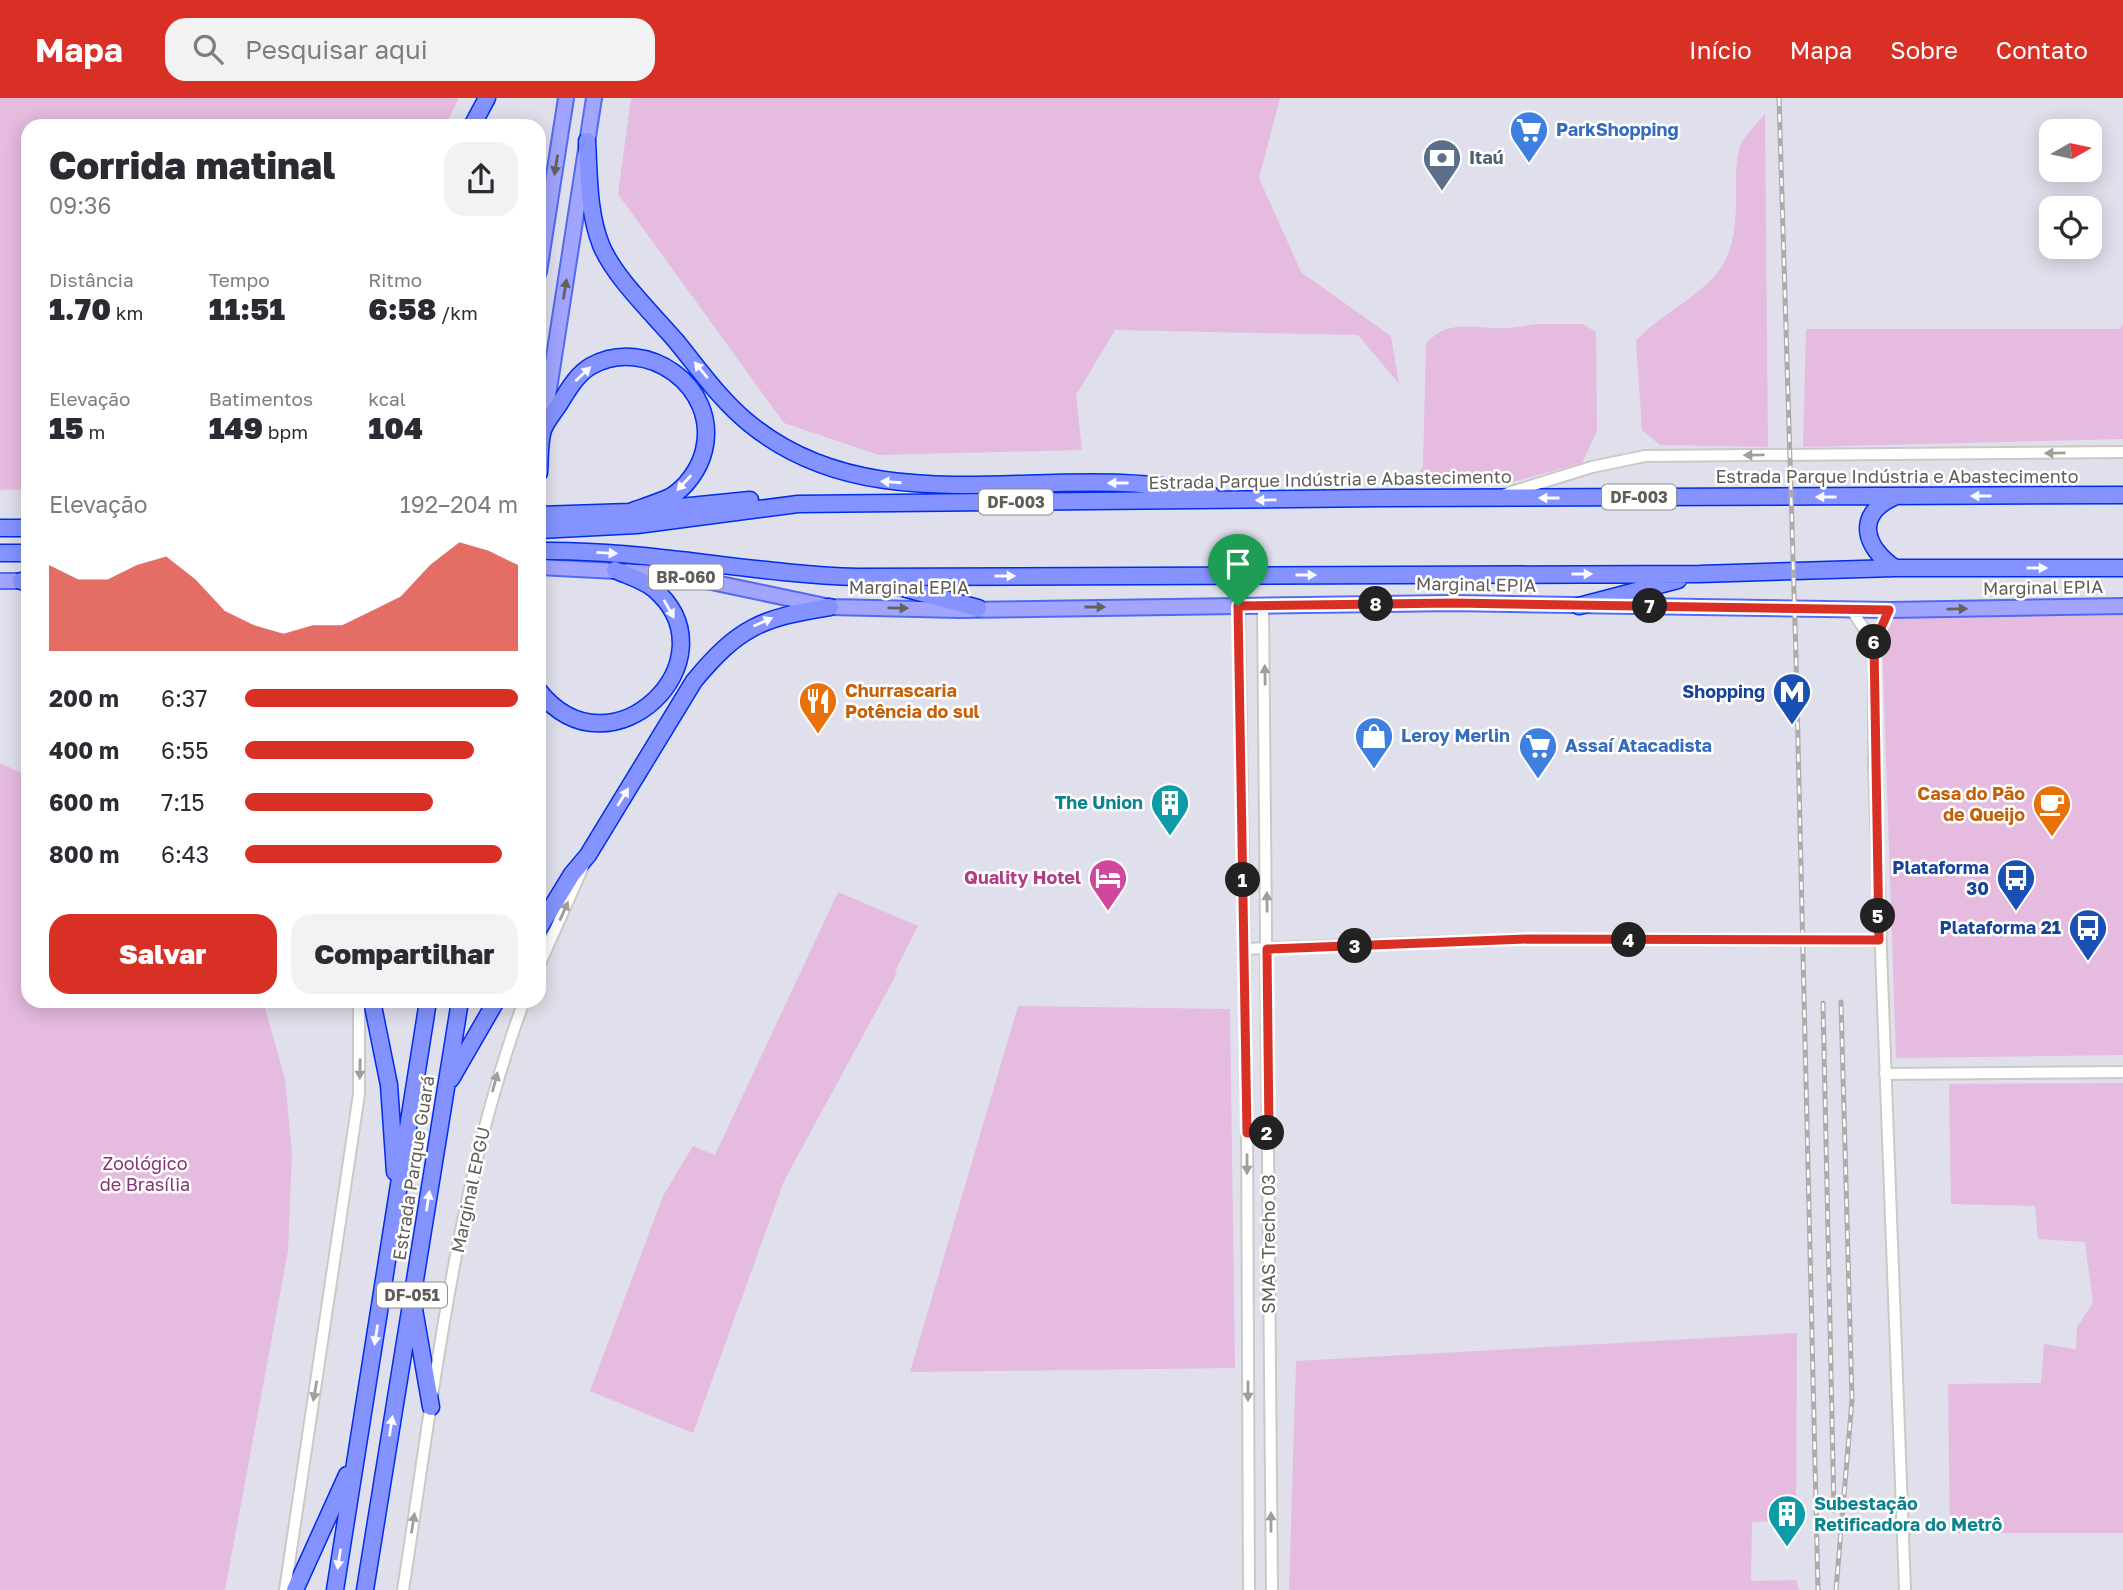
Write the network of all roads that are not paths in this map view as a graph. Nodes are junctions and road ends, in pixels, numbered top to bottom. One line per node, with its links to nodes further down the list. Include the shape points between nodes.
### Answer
1 (487, 98): 4 (highway)
2 (566, 98): 6 (main road, one-way to 6)
3 (594, 98): 5 (main road)
4 (476, 119)
5 (587, 141): 7 (main road, one-way to 5); 13 (highway, one-way to 5, via 1146,483 867,479 830,469 772,440 735,411 609,260 594,222)
6 (546, 227)
7 (546, 409)
8 (546, 425): 15 (highway, one-way to 15, via 578,377 601,362 653,361 690,386 705,418 703,456 671,496)
9 (2123, 452): 12 (street, one-way to 12, via 1645,456)
10 (2123, 495): 11 (highway, Estrada Parque Indústria e Abastecimento / DF-003, one-way to 11)
11 (1894, 497): 12 (highway, Estrada Parque Indústria e Abastecimento / DF-003, one-way to 12); 25 (highway, via 1875,510 1868,531 1875,553)
12 (1491, 498): 13 (highway, Estrada Parque Indústria e Abastecimento / DF-003, one-way to 13)
13 (1234, 500): 14 (highway, Estrada Parque Indústria e Abastecimento / DF-003)
14 (798, 504): 15 (highway, via 755,499); 19 (highway, Estrada Parque Indústria e Abastecimento / DF-003, via 637,525)
15 (629, 512): 16 (highway)
16 (546, 515)
17 (0, 528): 18 (highway)
18 (21, 528)
19 (546, 530)
20 (546, 551): 23 (highway, one-way to 23)
21 (0, 553): 22 (highway)
22 (21, 553)
23 (668, 558): 27 (highway); 29 (highway, via 778,573)
24 (546, 567): 27 (main road, Marginal EPIA / BR-060)
25 (1895, 568): 26 (highway, one-way to 26); 28 (highway)
26 (2123, 568)
27 (619, 570): 36 (main road, Marginal EPIA / BR-060, via 673,574); 43 (highway, one-way to 43, via 654,590 673,616 680,647 669,684 647,708 621,720 598,723 568,716)
28 (1700, 574): 29 (highway, one-way to 28); 34 (highway)
29 (858, 577): 37 (highway)
30 (0, 581): 31 (main road)
31 (21, 581)
32 (1263, 605): 33 (main road, Marginal EPIA); 34 (main road, Marginal EPIA); 41 (street, SMAS Trecho 03)
33 (1238, 606): 37 (main road, Marginal EPIA, one-way to 33); 42 (street, SMAS Trecho 03)
34 (1579, 606): 38 (main road, Marginal EPIA)
35 (2123, 606): 39 (main road, Marginal EPIA, one-way to 35)
36 (830, 607): 37 (main road, Marginal EPIA / BR-060, one-way to 37); 44 (highway, one-way to 36, via 694,681 714,657 760,623)
37 (978, 608)
38 (1851, 609): 39 (main road, Marginal EPIA); 40 (street)
39 (1889, 610): 40 (street)
40 (1874, 644): 46 (street)
41 (1264, 649): 42 (street); 48 (street, SMAS Trecho 03, one-way to 41)
42 (1241, 650): 47 (street, SMAS Trecho 03)
43 (546, 698)
44 (588, 855): 45 (highway); 49 (street, one-way to 44)
45 (546, 917)
46 (1879, 940): 48 (street, via 1528,939); 57 (street)
47 (1244, 949): 48 (street); 59 (street, SMAS Trecho 03)
48 (1267, 949): 60 (street, SMAS Trecho 03)
49 (546, 951)
50 (359, 1008): 67 (street, one-way to 67, via 359,1094)
51 (373, 1008): 63 (highway, via 388,1085)
52 (427, 1008): 63 (highway, Estrada Parque Guará / DF-051)
53 (459, 1008): 58 (highway, Estrada Parque Guará / DF-051)
54 (492, 1008): 58 (highway)
55 (521, 1008): 65 (street, Marginal EPGU, one-way to 55, via 462,1220 497,1075)
56 (2123, 1073): 57 (street)
57 (1885, 1074): 74 (street)
58 (447, 1084): 64 (highway, Estrada Parque Guará / DF-051, one-way to 58)
59 (1247, 1121): 60 (street); 61 (street, SMAS Trecho 03)
60 (1269, 1121): 62 (street, SMAS Trecho 03)
61 (1247, 1133): 62 (street); 72 (street, SMAS Trecho 03, one-way to 72)
62 (1269, 1133): 73 (street, SMAS Trecho 03, one-way to 62)
63 (397, 1207): 66 (highway, Estrada Parque Guará / DF-051, one-way to 66)
64 (412, 1298): 65 (highway); 70 (highway, Estrada Parque Guará / DF-051, one-way to 64)
65 (431, 1407): 71 (street, Marginal EPGU, one-way to 65)
66 (356, 1457): 68 (highway); 69 (highway, Estrada Parque Guará / DF-051, one-way to 69)
67 (285, 1590)
68 (295, 1590)
69 (335, 1590)
70 (365, 1590)
71 (403, 1590)
72 (1249, 1590)
73 (1272, 1590)
74 (1905, 1590)

